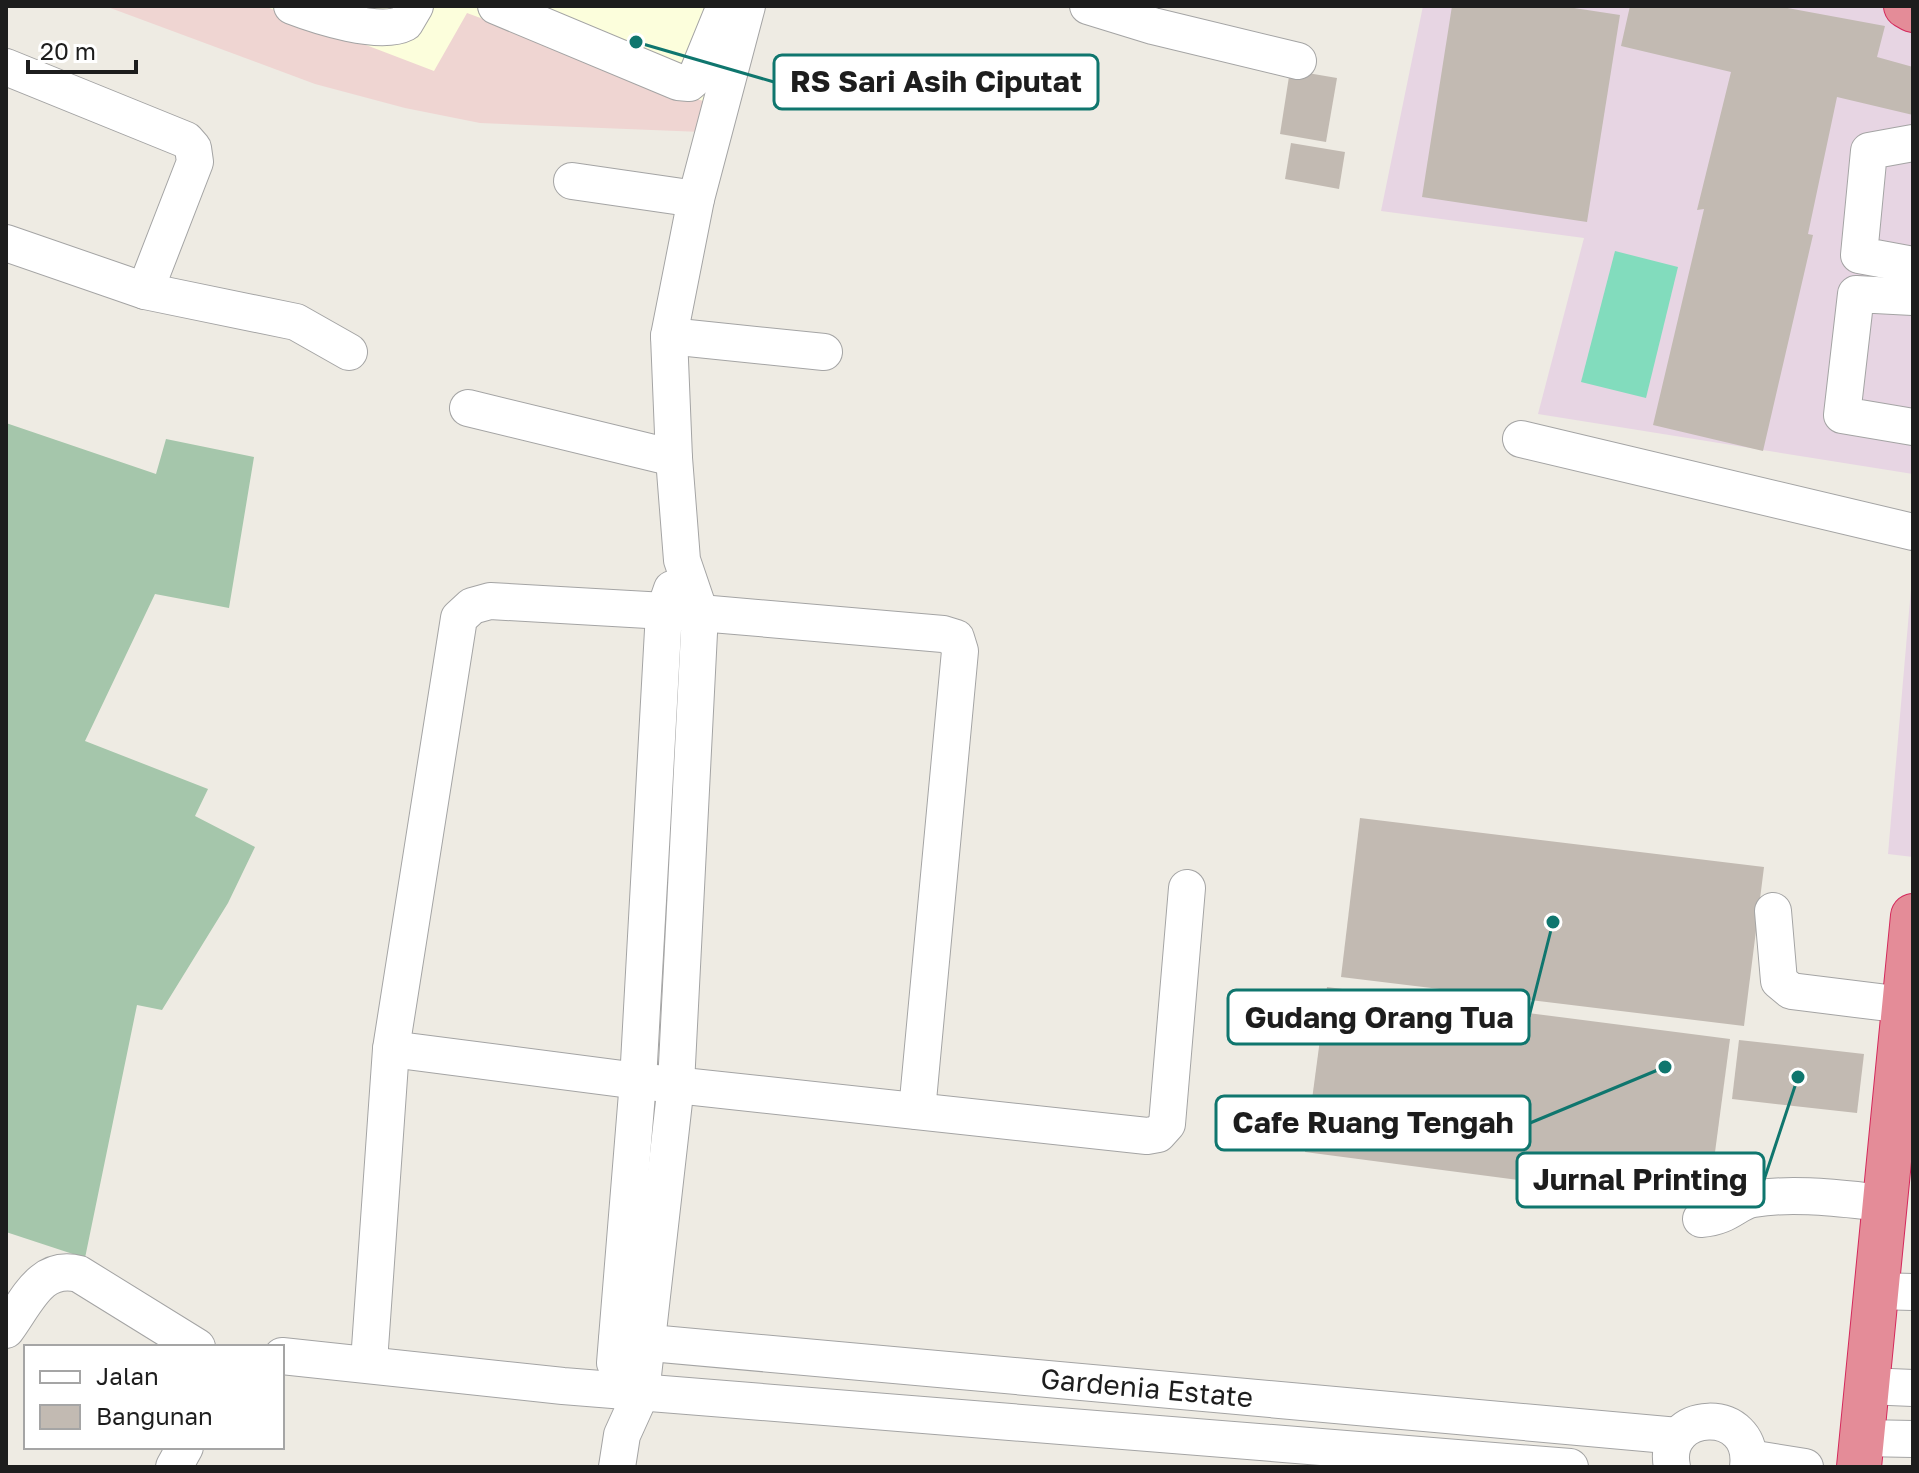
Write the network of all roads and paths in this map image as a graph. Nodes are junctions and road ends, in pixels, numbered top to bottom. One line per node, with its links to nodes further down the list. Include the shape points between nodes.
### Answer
1 (292, 6): 2 (street, via 386,29 405,23)
2 (415, 6)
3 (496, 6): 4 (street, via 689,83)
4 (725, 6)
5 (747, 6): 13 (street)
6 (1088, 6): 9 (street)
7 (1906, 6): 8 (highway)
8 (1913, 10)
9 (1298, 61)
10 (6, 67): 16 (street, via 186,140 193,148 195,162)
11 (1913, 143): 15 (street, via 1869,151 1859,255)
12 (572, 181): 13 (street)
13 (696, 199): 18 (street)
14 (6, 243): 16 (street)
15 (1913, 265)
16 (145, 291): 19 (street, via 296,322)
17 (1913, 297): 22 (street, via 1856,294 1842,415)
18 (669, 336): 20 (street); 24 (street)
19 (349, 352)
20 (824, 352)
21 (468, 408): 24 (street)
22 (1913, 427)
23 (1521, 439): 25 (street)
24 (674, 458): 26 (street)
25 (1913, 532)
26 (682, 560): 27 (street); 28 (street)
27 (664, 612): 28 (street); 33 (street, via 490,601 472,606 459,618); 34 (street)
28 (700, 613): 35 (street); 36 (street, via 956,638 960,651 953,752)
29 (1187, 888): 36 (street, via 1167,1124 1158,1134)
30 (1773, 911): 32 (street, via 1779,981 1791,991)
31 (1913, 916): 32 (highway)
32 (1904, 1005): 37 (highway)
33 (391, 1049): 34 (street); 44 (street)
34 (638, 1081): 35 (street); 41 (street)
35 (676, 1084): 36 (street); 41 (street)
36 (917, 1111)
37 (1885, 1203): 38 (street, via 1749,1199 1719,1218); 39 (highway)
38 (1701, 1219)
39 (1895, 1291): 45 (highway)
40 (6, 1330): 42 (street, via 47,1274 62,1270 79,1274)
41 (632, 1342): 47 (street); 48 (street, Gardenia Estate)
42 (194, 1345)
43 (284, 1356): 44 (street, Gardenia Estate)
44 (369, 1362): 47 (street, Gardenia Estate)
45 (1867, 1386): 46 (street); 53 (highway)
46 (1913, 1388)
47 (627, 1391): 51 (street); 54 (street, Gardenia Estate)
48 (1380, 1410): 52 (street, Gardenia Estate); 54 (street)
49 (1913, 1439): 53 (street)
50 (184, 1449): 56 (street)
51 (620, 1451)
52 (1675, 1451): 55 (street, via 1689,1426 1715,1421 1739,1433)
53 (1861, 1452)
54 (1374, 1460): 57 (street, Gardenia Estate)
55 (1749, 1462): 58 (street)
56 (174, 1467)
57 (1570, 1467)
58 (1805, 1467)

